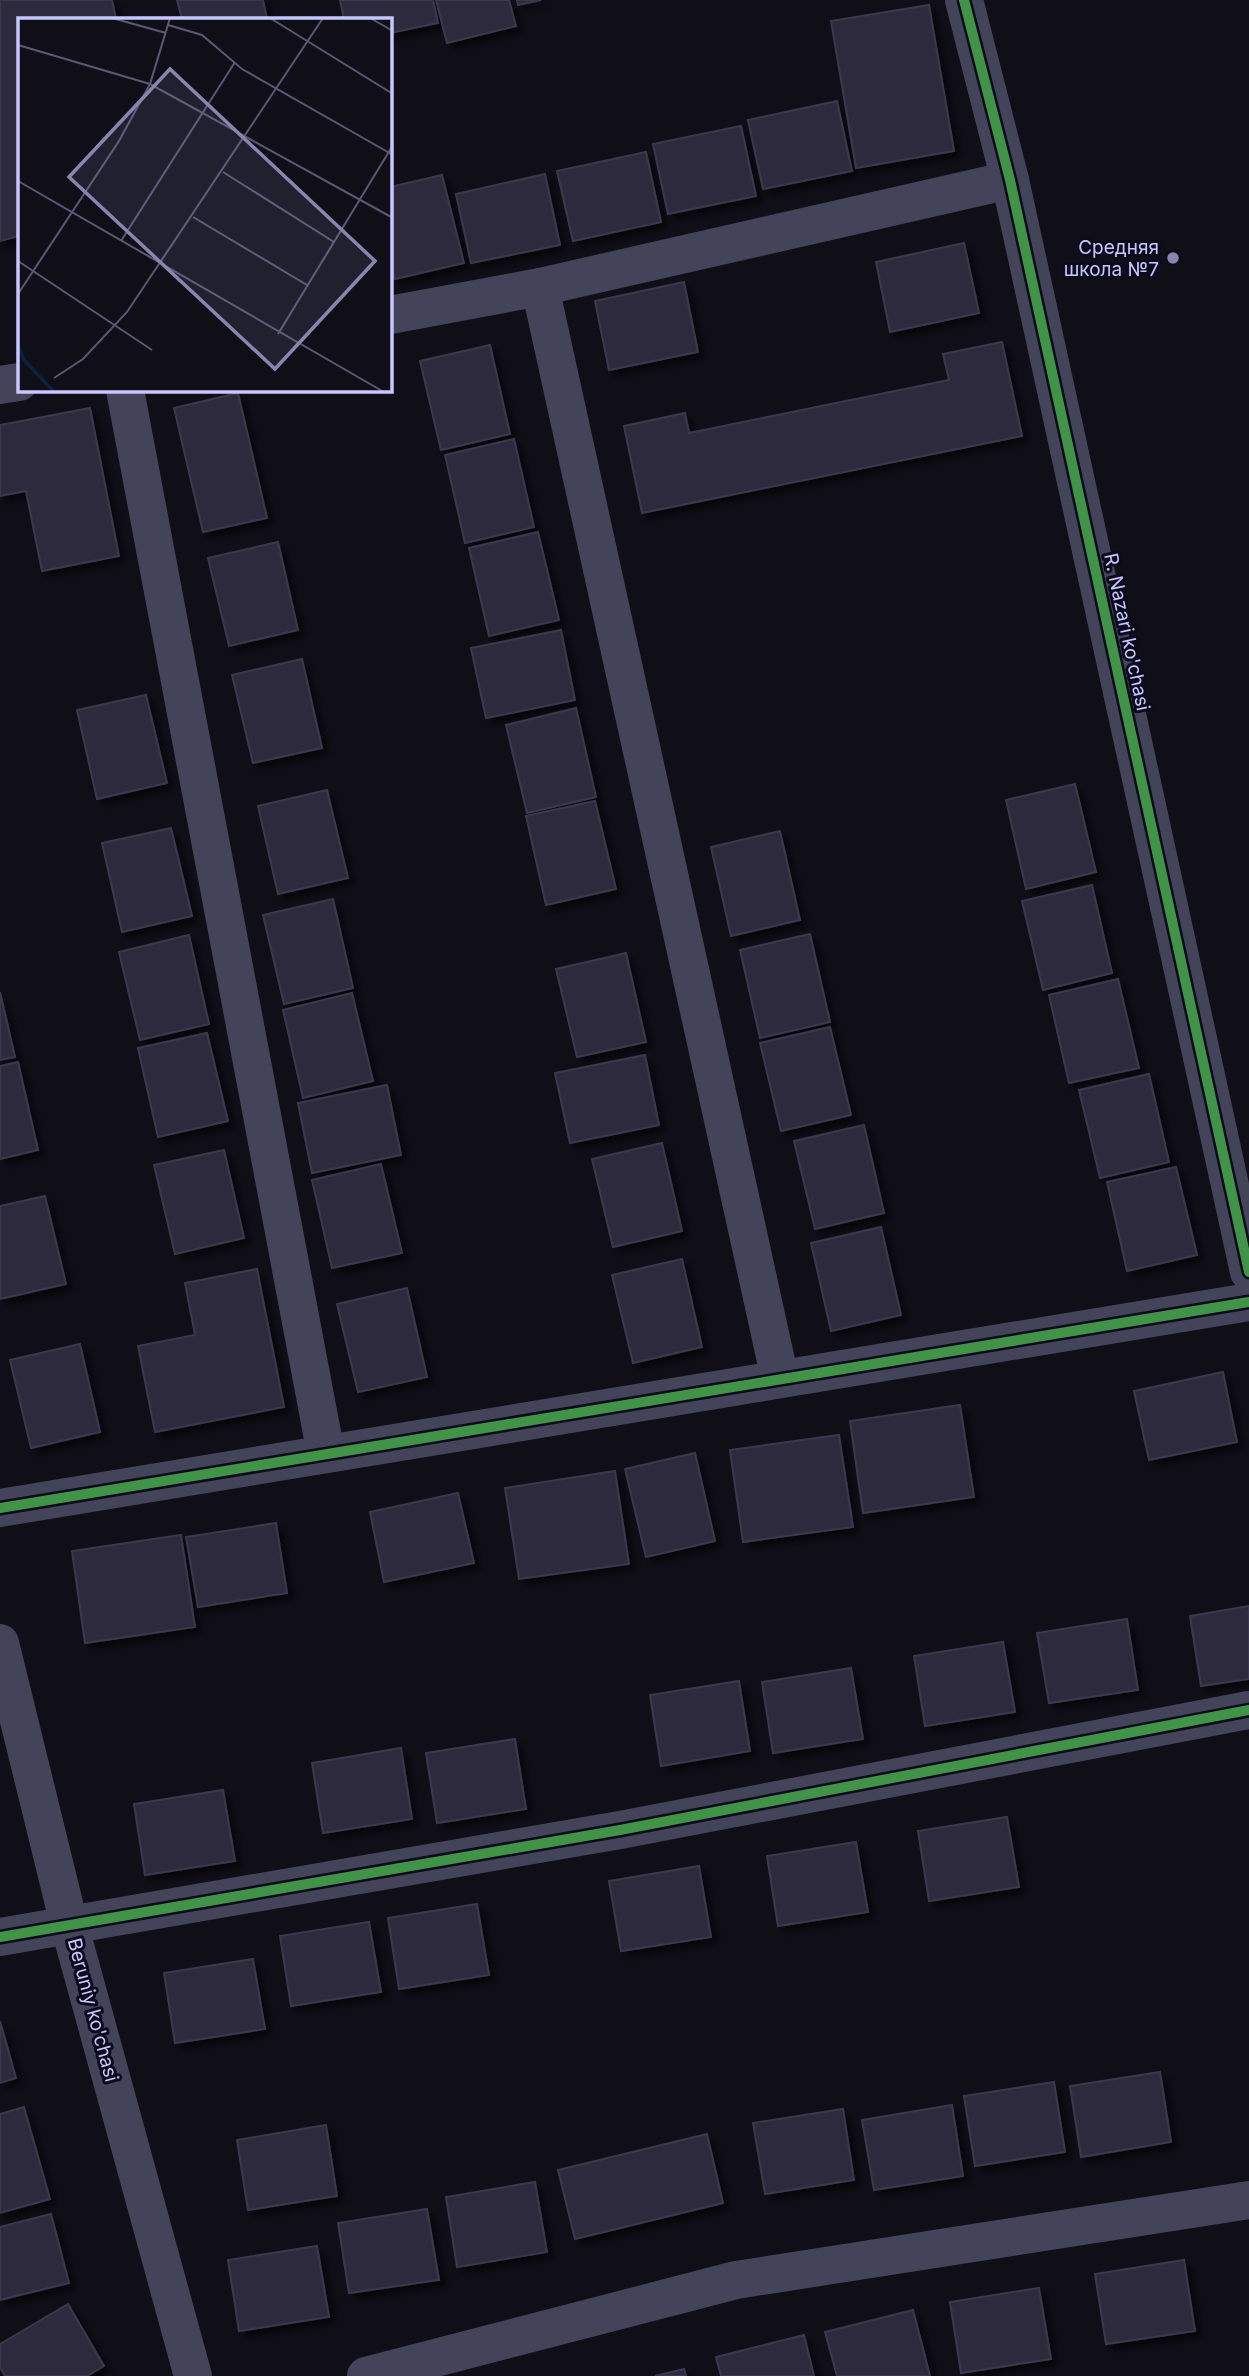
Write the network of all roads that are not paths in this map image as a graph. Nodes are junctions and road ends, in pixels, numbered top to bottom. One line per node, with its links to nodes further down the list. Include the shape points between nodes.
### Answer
1 (964, 0): 2 (street, R. Nazari ko'chasi)
2 (1010, 180): 3 (street); 8 (street, R. Nazari ko'chasi)
3 (540, 287): 4 (street); 10 (street)
4 (392, 315)
5 (18, 382): 6 (street)
6 (0, 385)
7 (125, 392): 11 (street)
8 (1249, 1272)
9 (1249, 1302): 10 (street)
10 (779, 1379): 11 (street)
11 (326, 1454): 12 (street)
12 (0, 1508)
13 (0, 1643): 15 (street, Beruniy ko'chasi)
14 (1249, 1710): 15 (street, via 620,1830)
15 (69, 1924): 16 (street); 18 (street, Beruniy ko'chasi)
16 (0, 1937)
17 (1249, 2200): 19 (street, via 736,2280)
18 (193, 2376)
19 (366, 2376)

